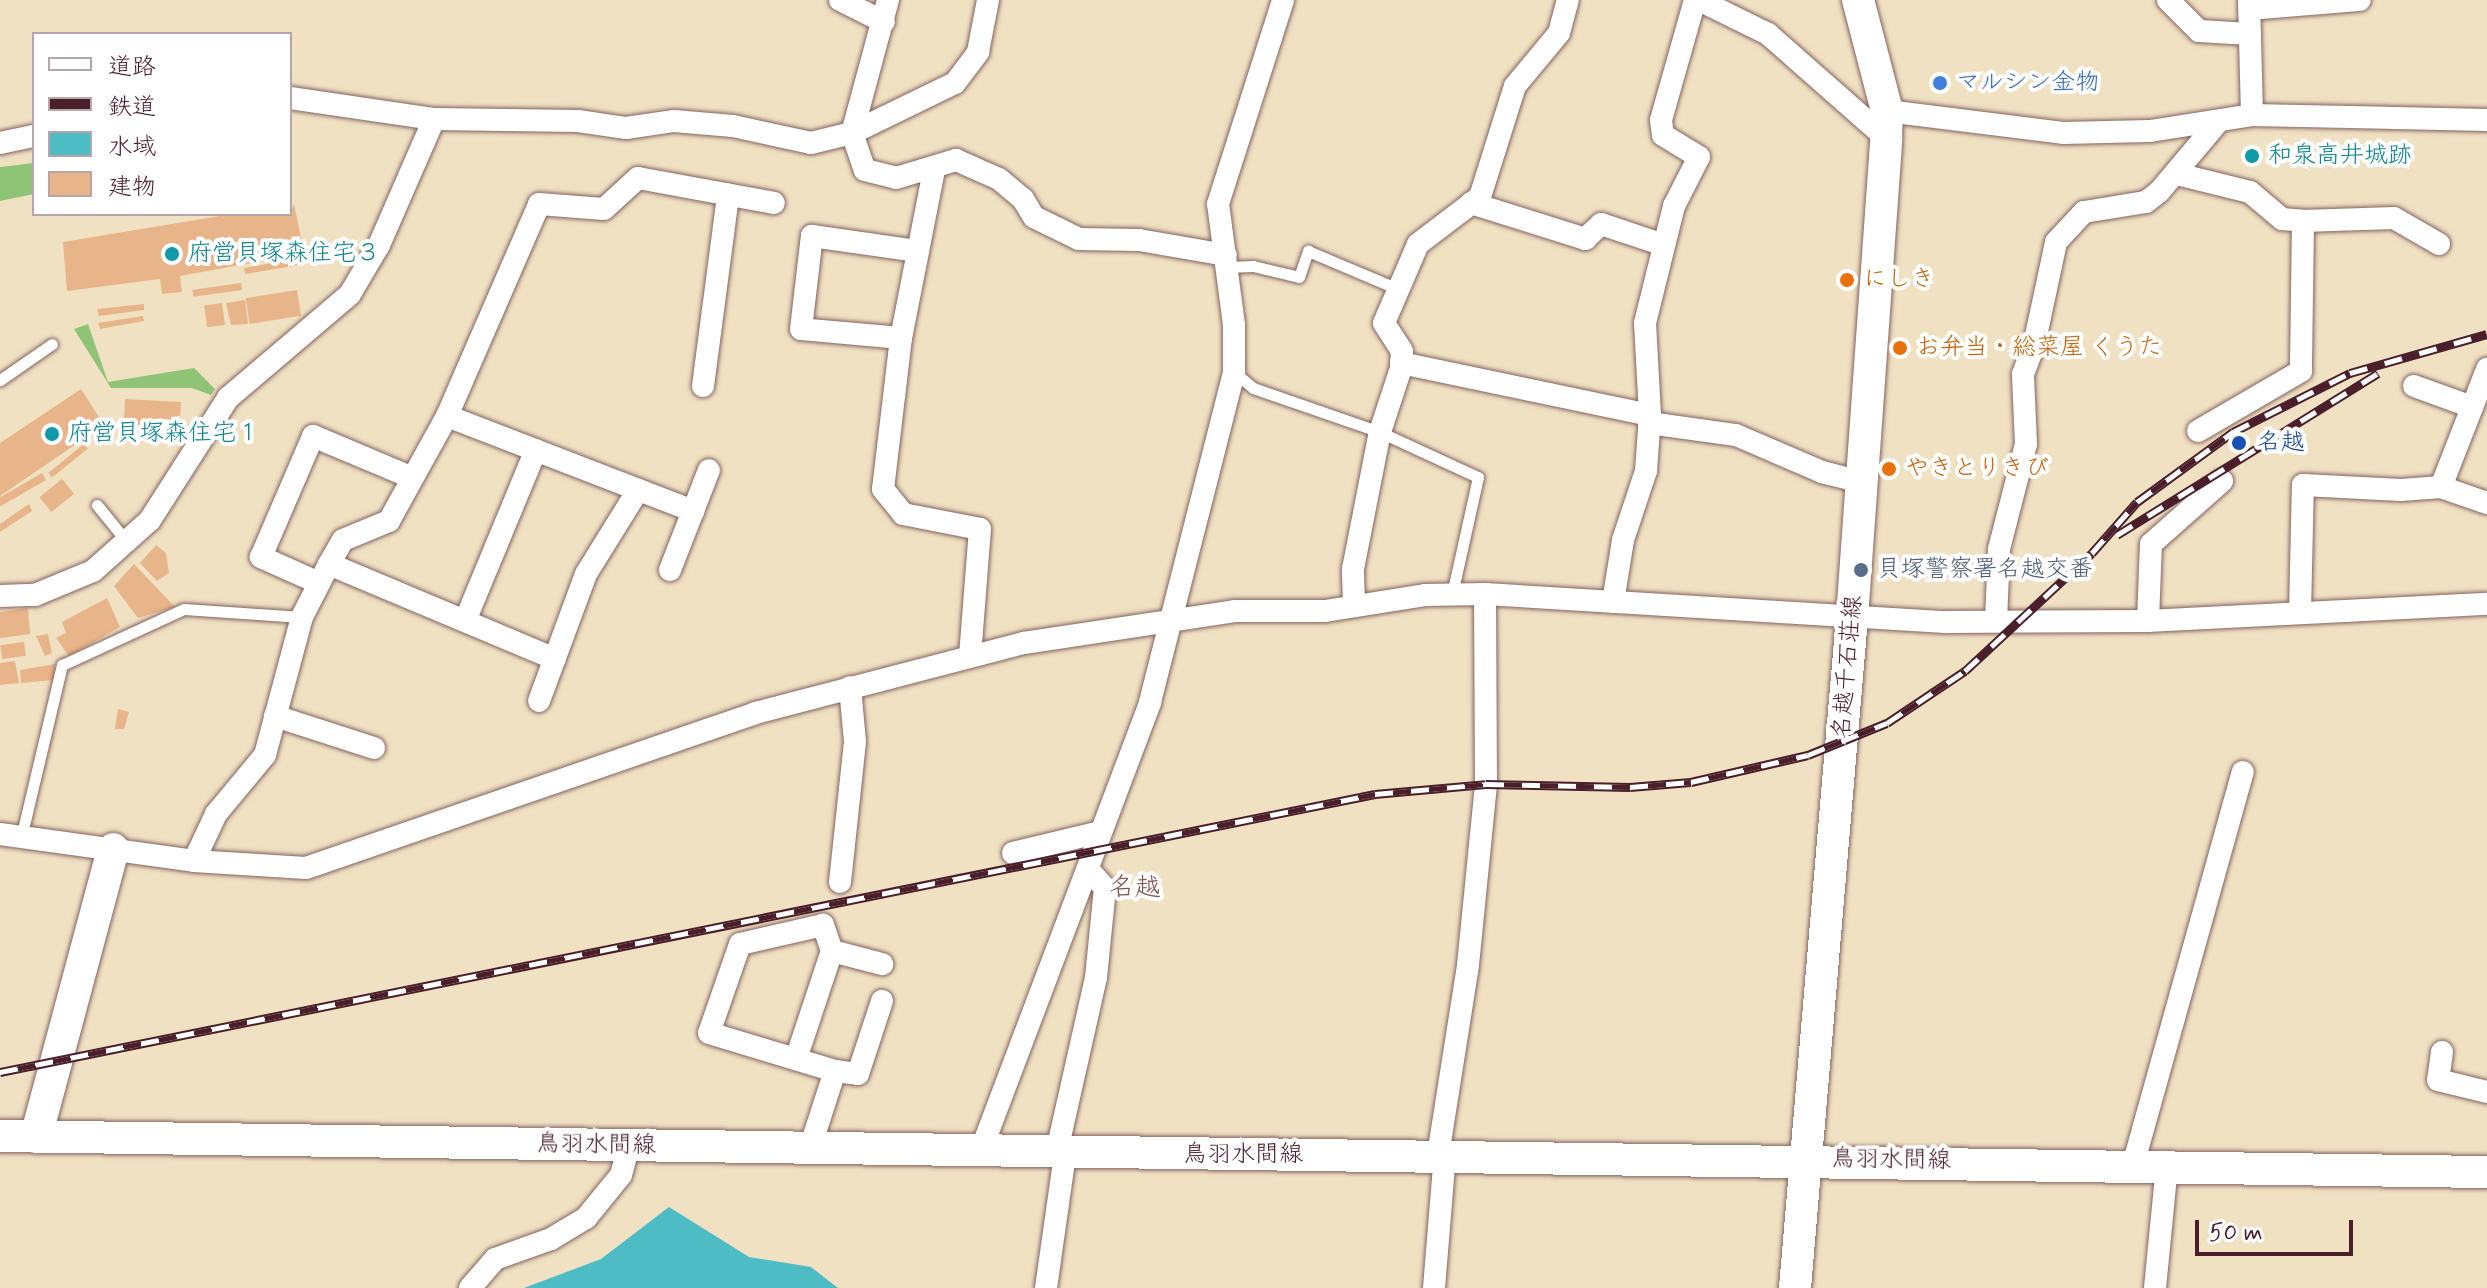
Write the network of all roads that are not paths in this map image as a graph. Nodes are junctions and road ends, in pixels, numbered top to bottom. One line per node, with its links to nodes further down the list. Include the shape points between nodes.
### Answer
1 (840, 0): 10 (street)
2 (988, 0): 18 (street, via 978,52 955,83)
3 (1283, 0): 30 (street, via 1218,204)
4 (1568, 0): 25 (street, via 1559,33 1515,86 1480,197)
5 (1697, 0): 17 (street, via 1768,34); 28 (street, via 1661,120 1663,135 1699,157 1674,206)
6 (1858, 0): 17 (street, 名越千石荘線)
7 (2168, 0): 11 (street, via 2199,31)
8 (2360, 0): 9 (street)
9 (2249, 5): 11 (street)
10 (886, 11): 18 (street)
11 (2250, 34): 13 (street)
12 (292, 98): 14 (street)
13 (2252, 115): 15 (street); 16 (street)
14 (434, 119): 18 (street, via 578,121 626,128 674,121 733,126 811,143); 55 (street, via 379,245 350,294 228,398 150,520)
15 (2487, 120)
16 (2218, 122): 17 (street, via 2150,131 2063,133); 22 (street)
17 (1887, 124): 49 (street, 名越千石荘線)
18 (852, 133): 21 (street, via 865,170 896,178)
19 (32, 136): 20 (street)
20 (0, 143)
21 (934, 170): 29 (street); 30 (street, via 956,160 999,179 1034,217 1079,239 1139,240)
22 (2177, 174): 26 (street, via 2250,192 2282,219); 68 (street, via 2146,202 2084,212 2056,242 2023,374 2026,444 1999,549)
23 (728, 195): 24 (street); 38 (street); 41 (street, via 638,178 604,209 539,204)
24 (774, 203)
25 (1471, 203): 28 (street, via 1585,239 1601,224); 31 (street, via 1418,244)
26 (2303, 221): 27 (street, via 2394,218); 43 (street, via 2301,371)
27 (2439, 244)
28 (1664, 245): 42 (street, via 1645,323)
29 (918, 251): 32 (street); 32 (street, via 812,236 801,329)
30 (1226, 261): 31 (lane, via 1299,277 1308,251); 36 (street)
31 (1398, 289): 34 (street, via 1384,323 1402,351)
32 (901, 338): 71 (street, via 883,489 903,514 980,529)
33 (52, 344): 37 (lane)
34 (1401, 363): 42 (street); 44 (street)
35 (2487, 369): 40 (street)
36 (1234, 372): 44 (lane, via 1253,388); 70 (street)
37 (0, 380)
38 (703, 386)
39 (2414, 386): 40 (street)
40 (2472, 407): 50 (street)
41 (447, 416): 45 (street); 47 (street)
42 (1650, 419): 49 (street, via 1736,435 1822,472); 61 (street, via 1646,471 1623,540)
43 (2198, 431)
44 (1380, 432): 58 (lane, via 1478,477); 62 (street, via 1353,569)
45 (536, 450): 51 (street); 67 (street)
46 (709, 470): 54 (street)
47 (413, 478): 57 (street, via 389,521 343,540); 57 (street, via 313,436 261,557)
48 (2222, 481): 69 (street, via 2151,544)
49 (1861, 482): 66 (street, 名越千石荘線)
50 (2441, 487): 52 (street); 64 (street, via 2303,485)
51 (638, 490): 54 (street); 72 (street, via 586,574)
52 (2487, 503)
53 (97, 505): 55 (lane)
54 (693, 511): 56 (street)
55 (127, 542): 60 (street, via 93,571 35,595)
56 (670, 570)
57 (324, 574): 65 (street); 67 (street)
58 (1452, 594): 59 (street); 62 (street)
59 (1485, 594): 61 (street); 98 (street, via 1486,784)
60 (0, 596)
61 (1613, 602): 66 (street)
62 (1354, 603): 70 (street, via 1325,611 1235,611)
63 (2487, 604): 64 (street)
64 (2300, 613): 69 (street)
65 (302, 617): 75 (street); 79 (lane, via 184,609 62,665)
66 (1852, 618): 68 (street); 99 (street, 名越千石荘線)
67 (465, 621): 72 (street)
68 (1996, 621): 69 (street)
69 (2148, 621)
70 (1170, 622): 71 (street, via 1080,633); 78 (street, via 1150,702)
71 (970, 656): 73 (street)
72 (555, 659): 74 (street)
73 (850, 687): 82 (street, via 755,713 306,868); 84 (street, via 855,742)
74 (539, 701)
75 (275, 716): 76 (street); 82 (street, via 265,755 216,814)
76 (374, 748)
77 (2243, 772): 100 (street)
78 (1100, 832): 81 (street); 83 (street)
79 (11, 836): 80 (street)
80 (113, 849): 82 (street); 93 (street)
81 (1013, 853)
82 (194, 861)
83 (1088, 869): 96 (street); 97 (street, via 1105,888 1096,978)
84 (840, 882)
85 (832, 951): 86 (street); 89 (street); 89 (street, via 823,925 740,944 709,1033)
86 (882, 964)
87 (882, 1001): 90 (street, via 858,1074)
88 (2442, 1052): 91 (street, via 2438,1080)
89 (796, 1059): 90 (street)
90 (835, 1071): 95 (street)
91 (2487, 1092)
92 (0, 1136): 93 (street, 鳥羽水間線)
93 (36, 1137): 94 (street, 鳥羽水間線)
94 (629, 1145): 95 (street, 鳥羽水間線); 103 (street, via 621,1175 586,1218 551,1239 495,1259)
95 (809, 1151): 96 (street, 鳥羽水間線)
96 (980, 1153): 97 (street, 鳥羽水間線)
97 (1060, 1155): 98 (street, 鳥羽水間線); 104 (street)
98 (1442, 1155): 99 (street, 鳥羽水間線); 105 (street)
99 (1807, 1159): 100 (street, 鳥羽水間線); 106 (street, 名越千石荘線)
100 (2133, 1165): 101 (street, 鳥羽水間線)
101 (2167, 1166): 102 (street, 鳥羽水間線); 107 (street)
102 (2487, 1172)
103 (470, 1288)
104 (1046, 1288)
105 (1434, 1288)
106 (1795, 1288)
107 (2155, 1288)

